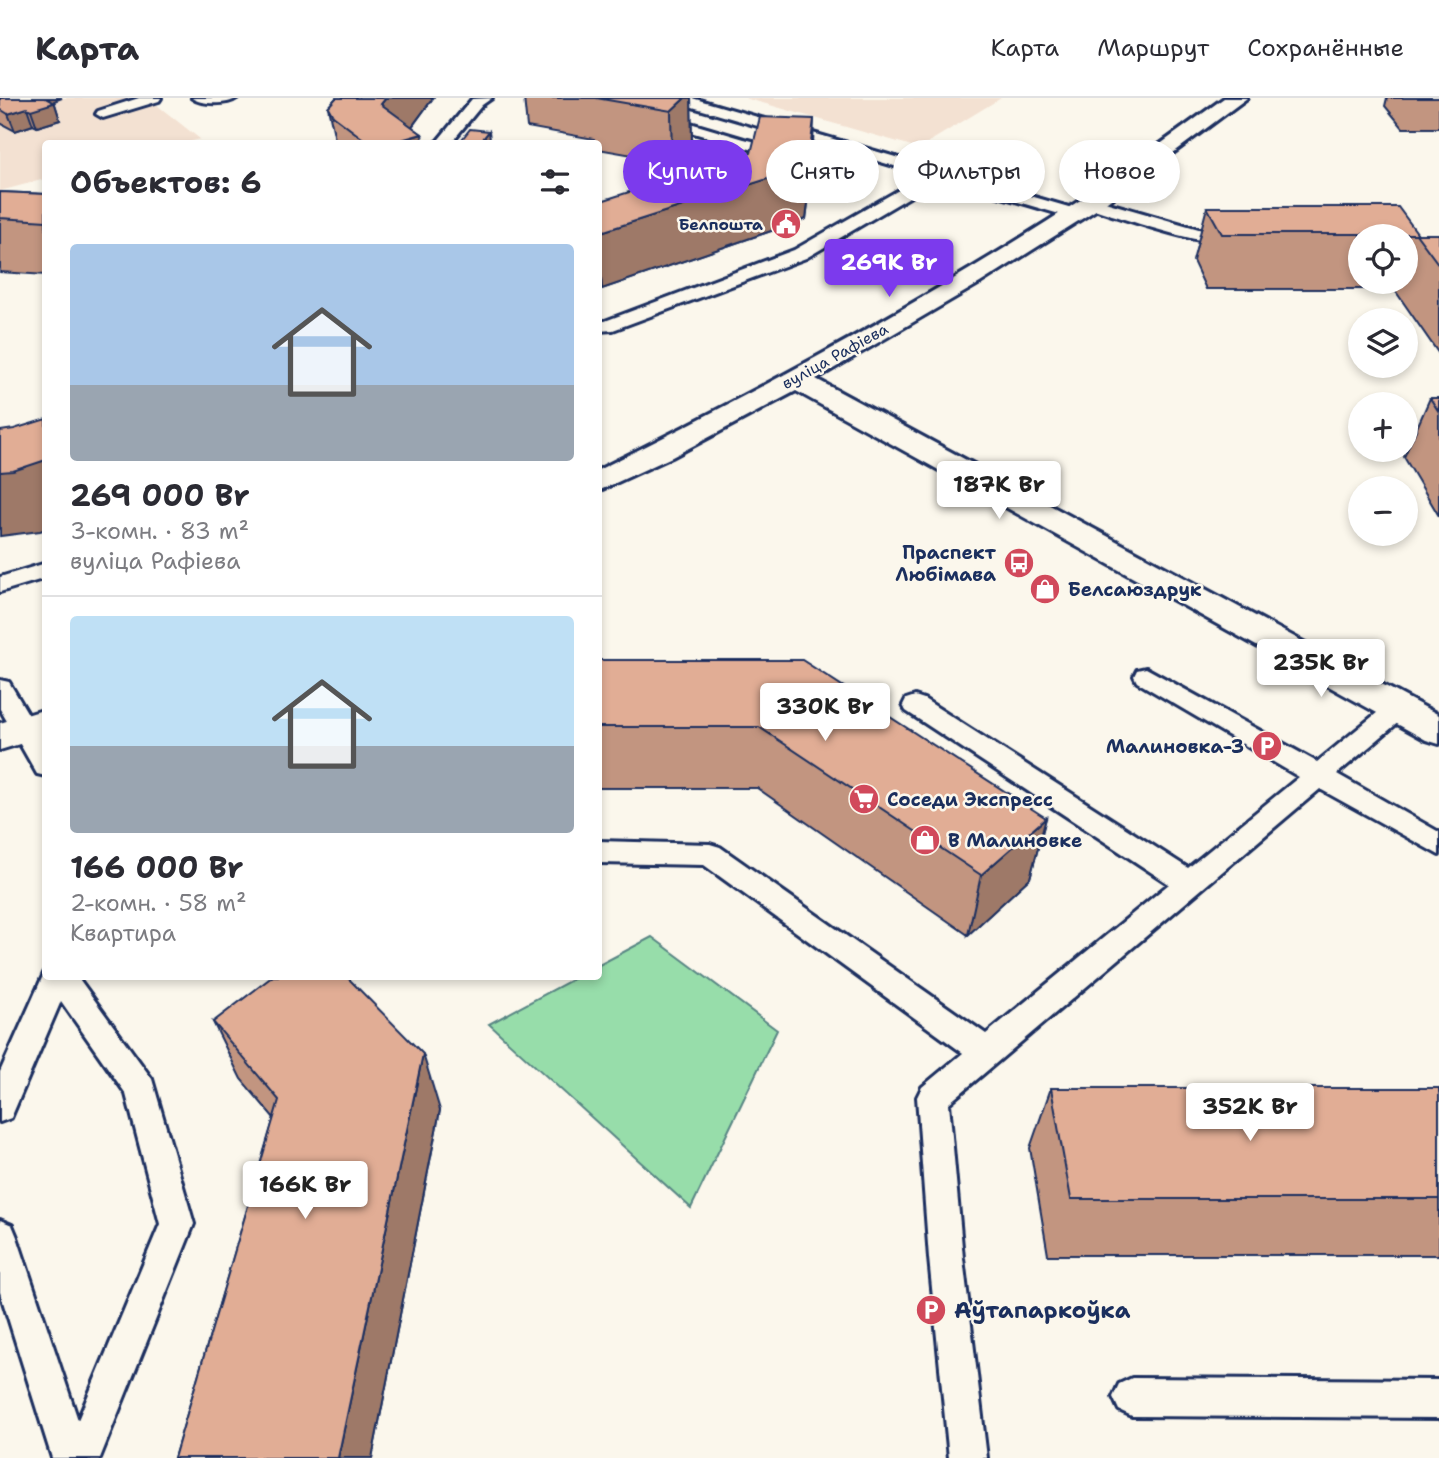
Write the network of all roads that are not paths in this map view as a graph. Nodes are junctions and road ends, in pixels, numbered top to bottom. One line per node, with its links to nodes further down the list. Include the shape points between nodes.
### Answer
1 (154, 98): 8 (lane)
2 (199, 98): 3 (lane)
3 (230, 98)
4 (485, 98): 10 (lane)
5 (591, 98): 11 (lane)
6 (677, 98): 9 (lane)
7 (1237, 98): 16 (main road, вуліца Рафіева)
8 (103, 114)
9 (762, 123): 12 (lane); 13 (lane)
10 (445, 140)
11 (714, 140)
12 (743, 140)
13 (893, 161)
14 (1045, 199): 16 (lane)
15 (893, 200): 18 (lane, via 800,254)
16 (1082, 208): 17 (lane, via 1215,239); 19 (main road, вуліца Рафіева)
17 (1255, 239)
18 (602, 326)
19 (795, 379): 20 (main road, вуліца Рафіева); 26 (main road)
20 (602, 480)
21 (42, 571): 22 (lane)
22 (0, 585)
23 (1146, 676): 30 (lane)
24 (0, 688): 27 (lane)
25 (915, 705): 33 (lane)
26 (1398, 709): 28 (main road); 30 (lane)
27 (24, 729): 29 (lane)
28 (1439, 731)
29 (42, 760)
30 (1316, 776): 31 (lane); 33 (lane)
31 (1439, 845)
32 (602, 852): 36 (lane, via 710,855)
33 (1189, 883): 36 (lane)
34 (57, 980): 37 (lane)
35 (62, 980): 42 (lane, via 141,1089 177,1224)
36 (986, 1052): 43 (lane, via 933,1097)
37 (0, 1108)
38 (0, 1237): 41 (lane)
39 (1132, 1396): 40 (lane)
40 (1439, 1399)
41 (71, 1458)
42 (81, 1458)
43 (968, 1458)

